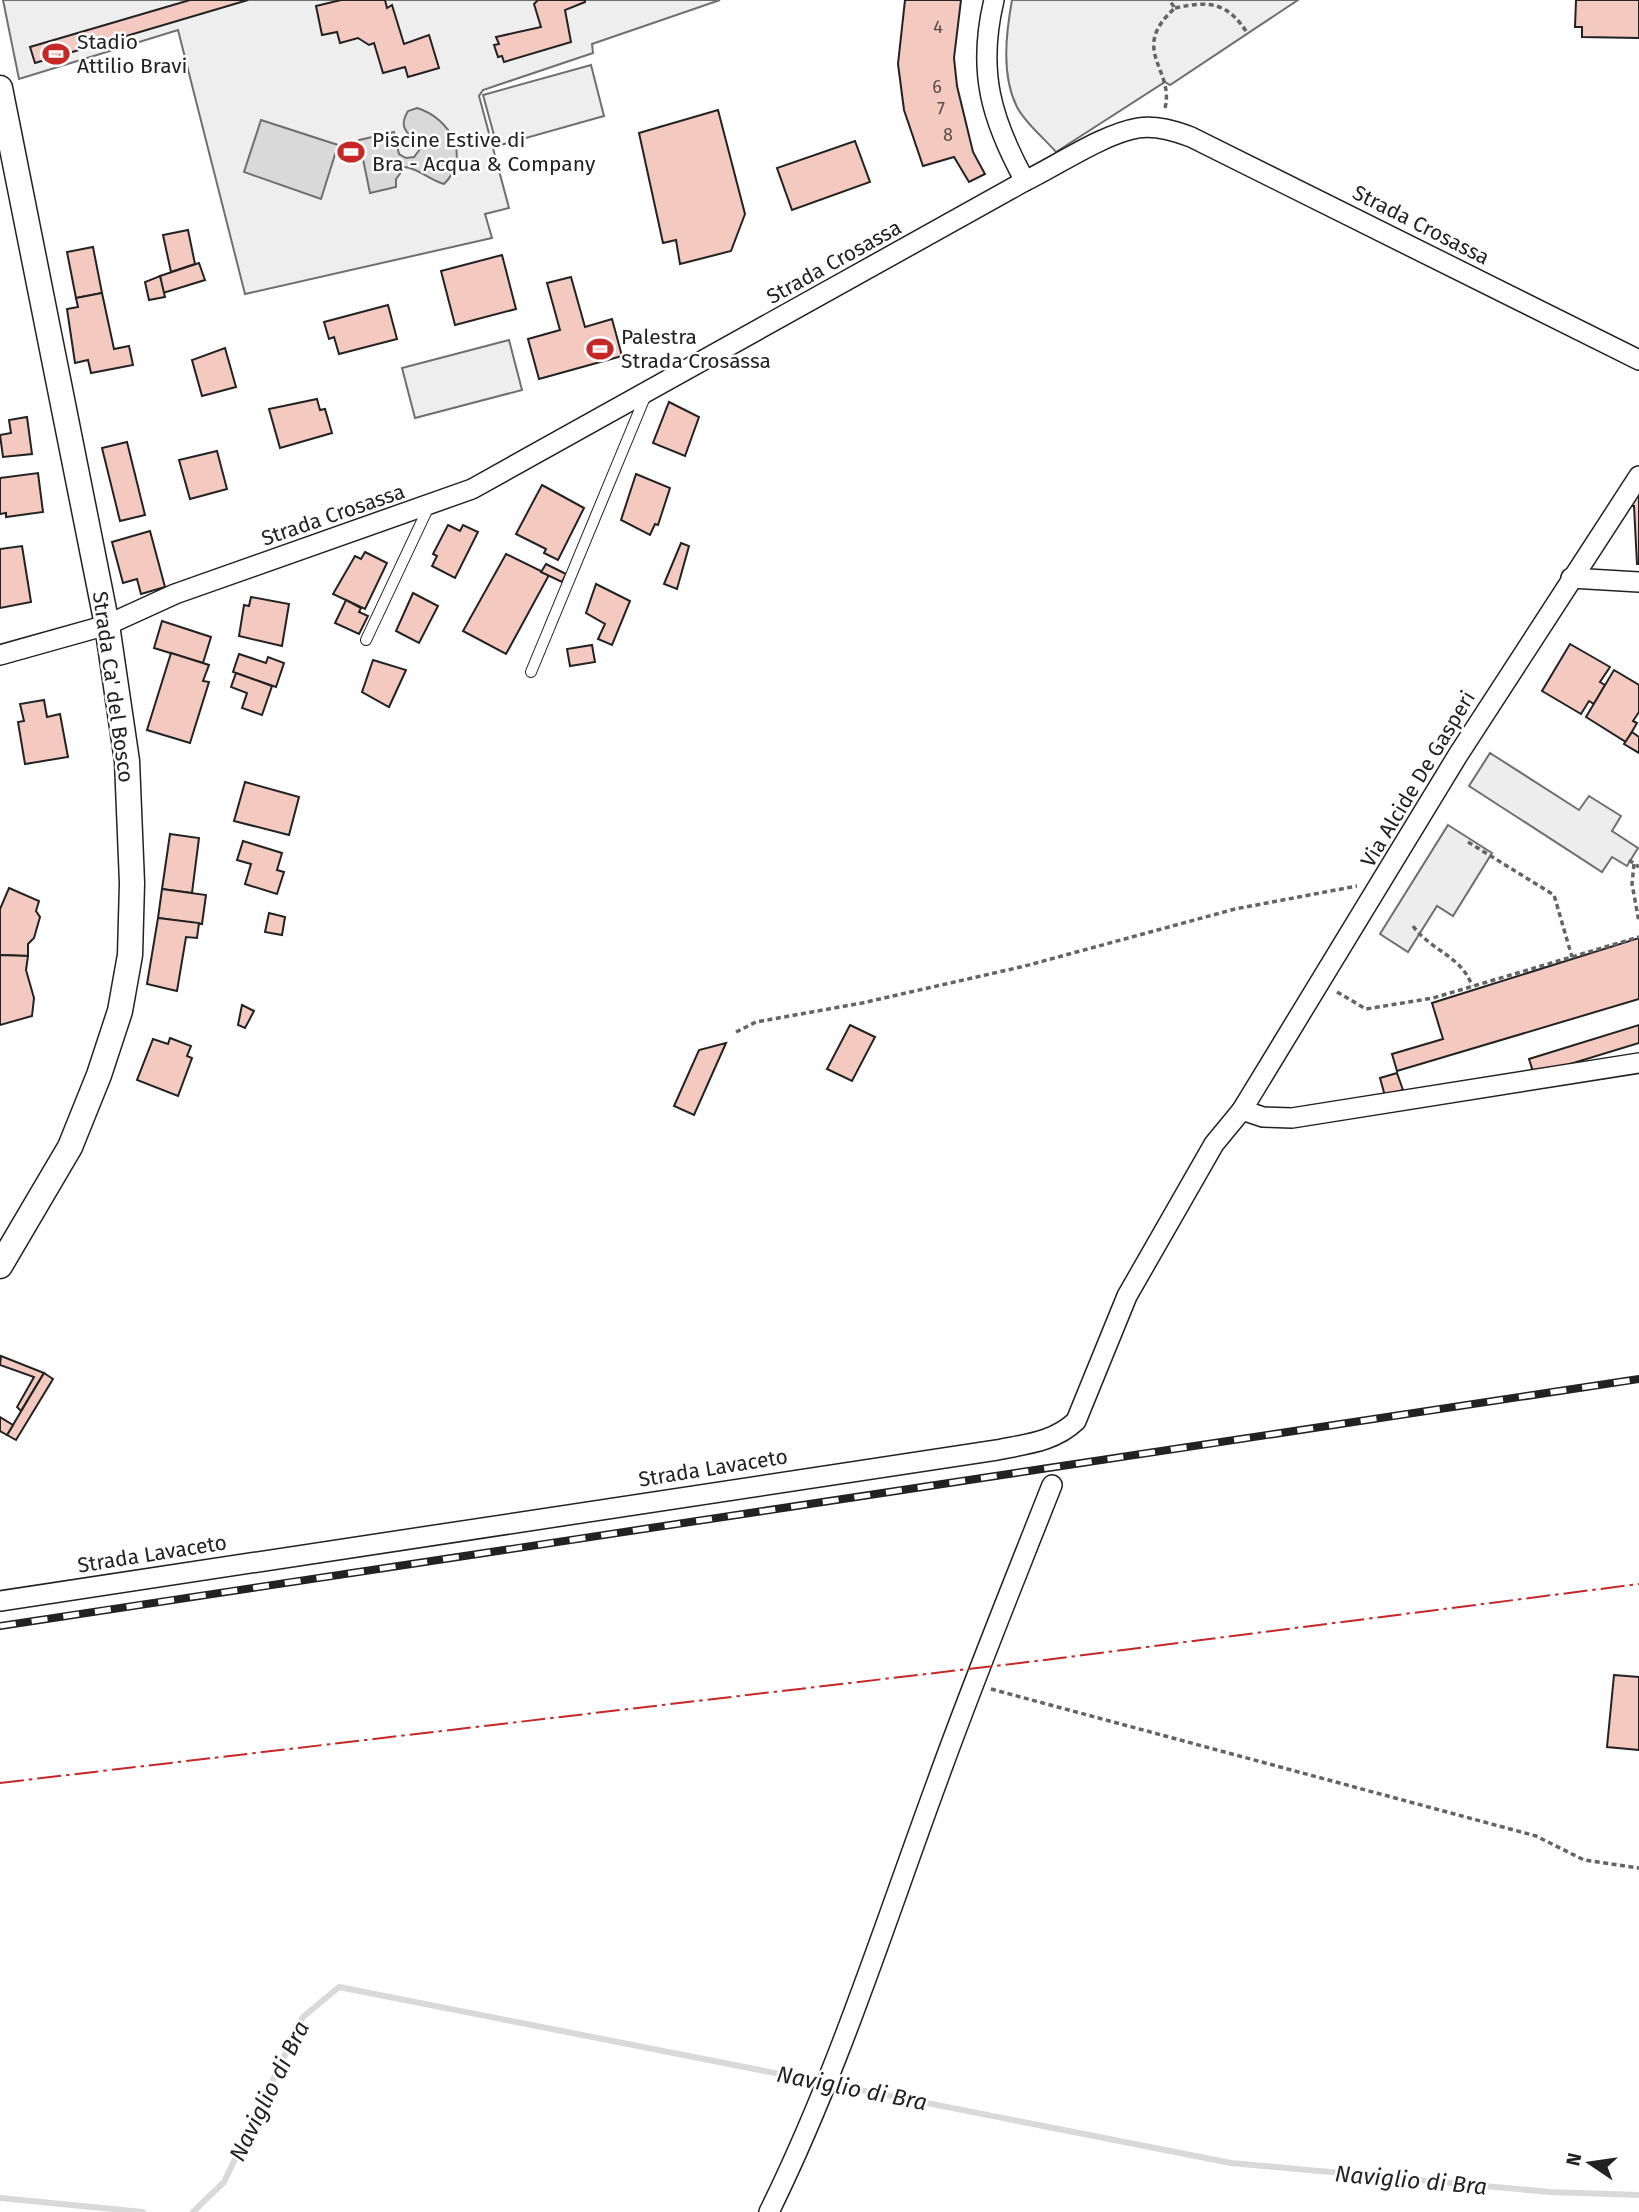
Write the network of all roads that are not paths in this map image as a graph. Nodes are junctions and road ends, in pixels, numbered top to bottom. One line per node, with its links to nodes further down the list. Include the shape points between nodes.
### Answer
1 (994, 0): 3 (street, via 986,56 990,102 1006,147)
2 (0, 88): 10 (street, Strada Ca' del Bosco)
3 (1025, 181): 4 (street, Strada Crosassa, via 1139,128 1191,137); 5 (street, Strada Crosassa)
4 (1639, 360)
5 (646, 393): 7 (street, Strada Crosassa, via 472,489); 13 (lane)
6 (1639, 476): 8 (street, Via Alcide De Gasperi)
7 (429, 505): 10 (street, Strada Crosassa, via 175,594); 11 (lane)
8 (1571, 578): 9 (street); 15 (street, Via Alcide De Gasperi)
9 (1639, 582)
10 (107, 625): 12 (street, Strada Crosassa); 16 (street, Strada Ca' del Bosco, via 127,761 130,955 120,1011 70,1147)
11 (366, 640)
12 (0, 655)
13 (531, 672)
14 (1639, 1063): 15 (street, via 1292,1118 1263,1117)
15 (1242, 1110): 18 (street, Strada Lavaceto, via 1214,1144 1127,1296 1076,1421 1063,1434 997,1450)
16 (0, 1266)
17 (1052, 1485): 19 (street, via 973,1684 882,1941 798,2153)
18 (0, 1601)
19 (769, 2212)

